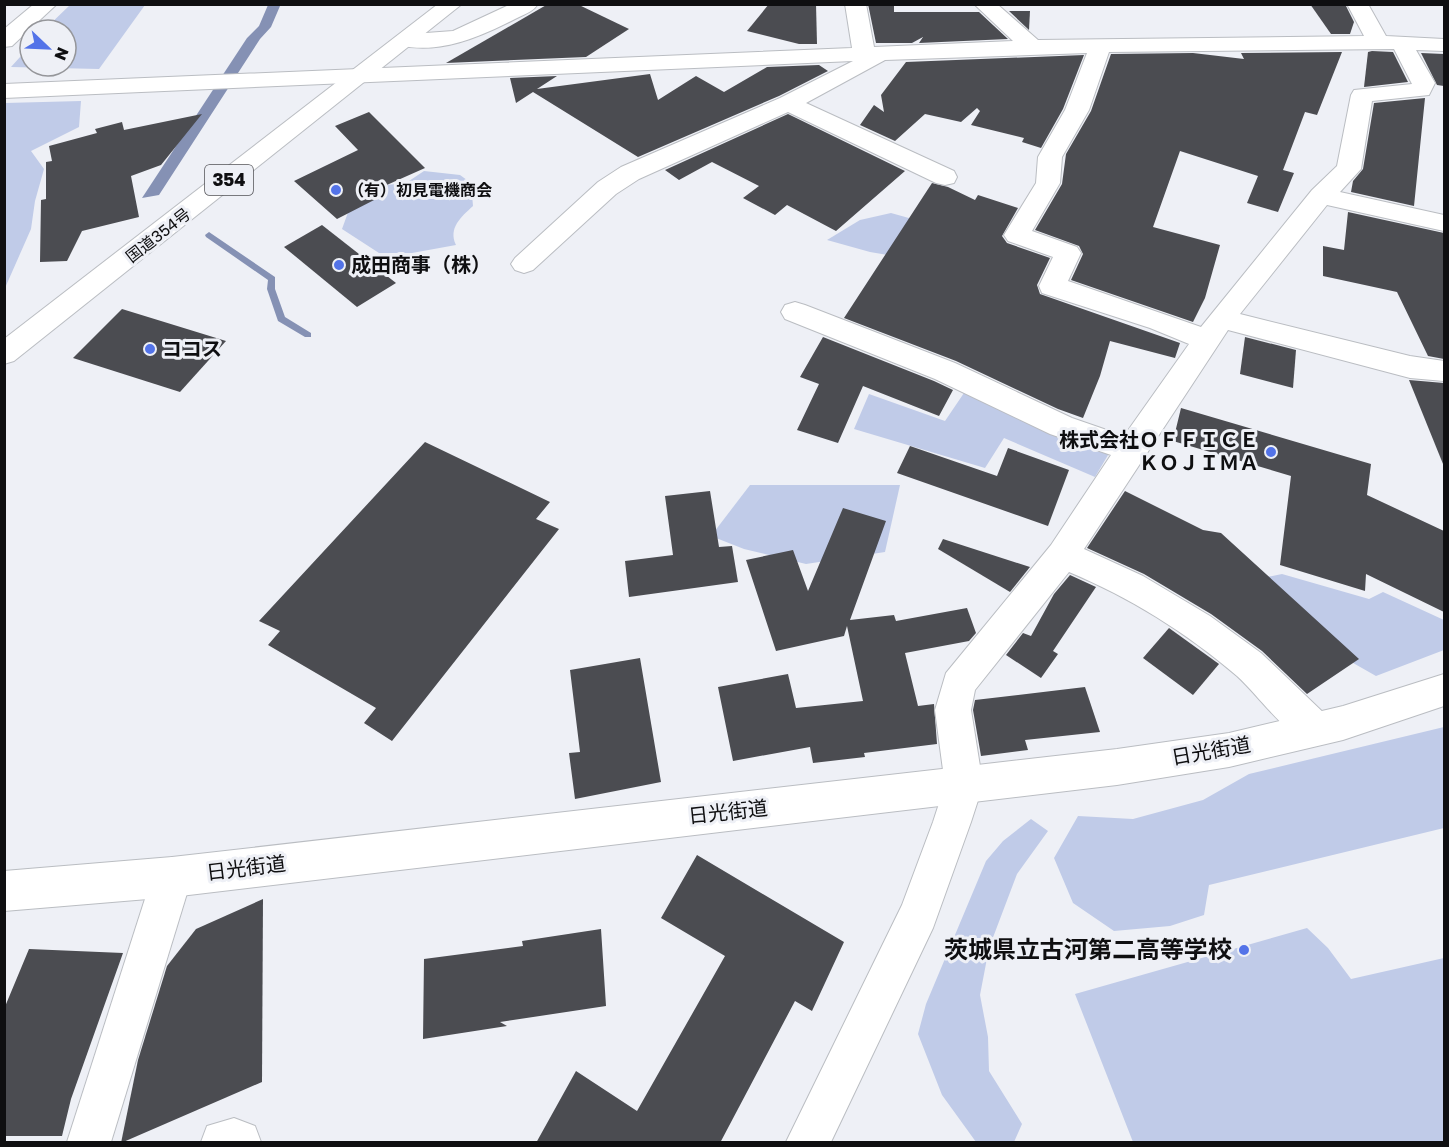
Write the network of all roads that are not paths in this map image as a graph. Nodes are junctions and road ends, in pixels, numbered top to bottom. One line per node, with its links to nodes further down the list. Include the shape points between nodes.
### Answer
1 (47, 4): 8 (main road)
2 (452, 4): 7 (main road, 国道354号 / 354)
3 (528, 4): 7 (main road, via 471,34 449,40)
4 (855, 4): 13 (main road)
5 (984, 4): 11 (main road)
6 (1357, 4): 9 (main road)
7 (407, 40): 14 (main road, 国道354号 / 354)
8 (4, 41)
9 (1390, 43): 10 (main road); 12 (main road); 18 (main road, via 1424,83 1421,90 1362,95 1349,168)
10 (1444, 45)
11 (1032, 47): 12 (main road); 13 (main road)
12 (1100, 47): 22 (main road, via 1077,111 1050,157 1048,183 1017,236 1068,253 1052,286 1160,321)
13 (874, 55): 14 (main road); 16 (main road)
14 (360, 77): 15 (main road); 23 (main road, 国道354号 / 354)
15 (4, 91)
16 (788, 103): 17 (main road); 20 (main road, via 630,173 607,188)
17 (945, 177)
18 (1322, 196): 19 (main road); 22 (main road)
19 (1444, 223)
20 (524, 264)
21 (795, 312): 25 (main road, via 945,371 1061,426)
22 (1215, 329): 24 (main road); 25 (main road)
23 (4, 354)
24 (1444, 371)
25 (1131, 450): 26 (main road)
26 (1063, 555): 28 (main road, via 1118,579 1207,633 1239,657); 29 (main road, via 958,684 953,710)
27 (1444, 690): 28 (main road, 日光街道)
28 (1315, 729): 29 (main road, 日光街道, via 1206,753)
29 (964, 785): 30 (main road, 日光街道); 35 (main road, via 920,914)
30 (172, 877): 31 (main road, 日光街道); 32 (main road)
31 (4, 891)
32 (89, 1143)
33 (223, 1143): 34 (main road)
34 (239, 1143)
35 (808, 1143)

